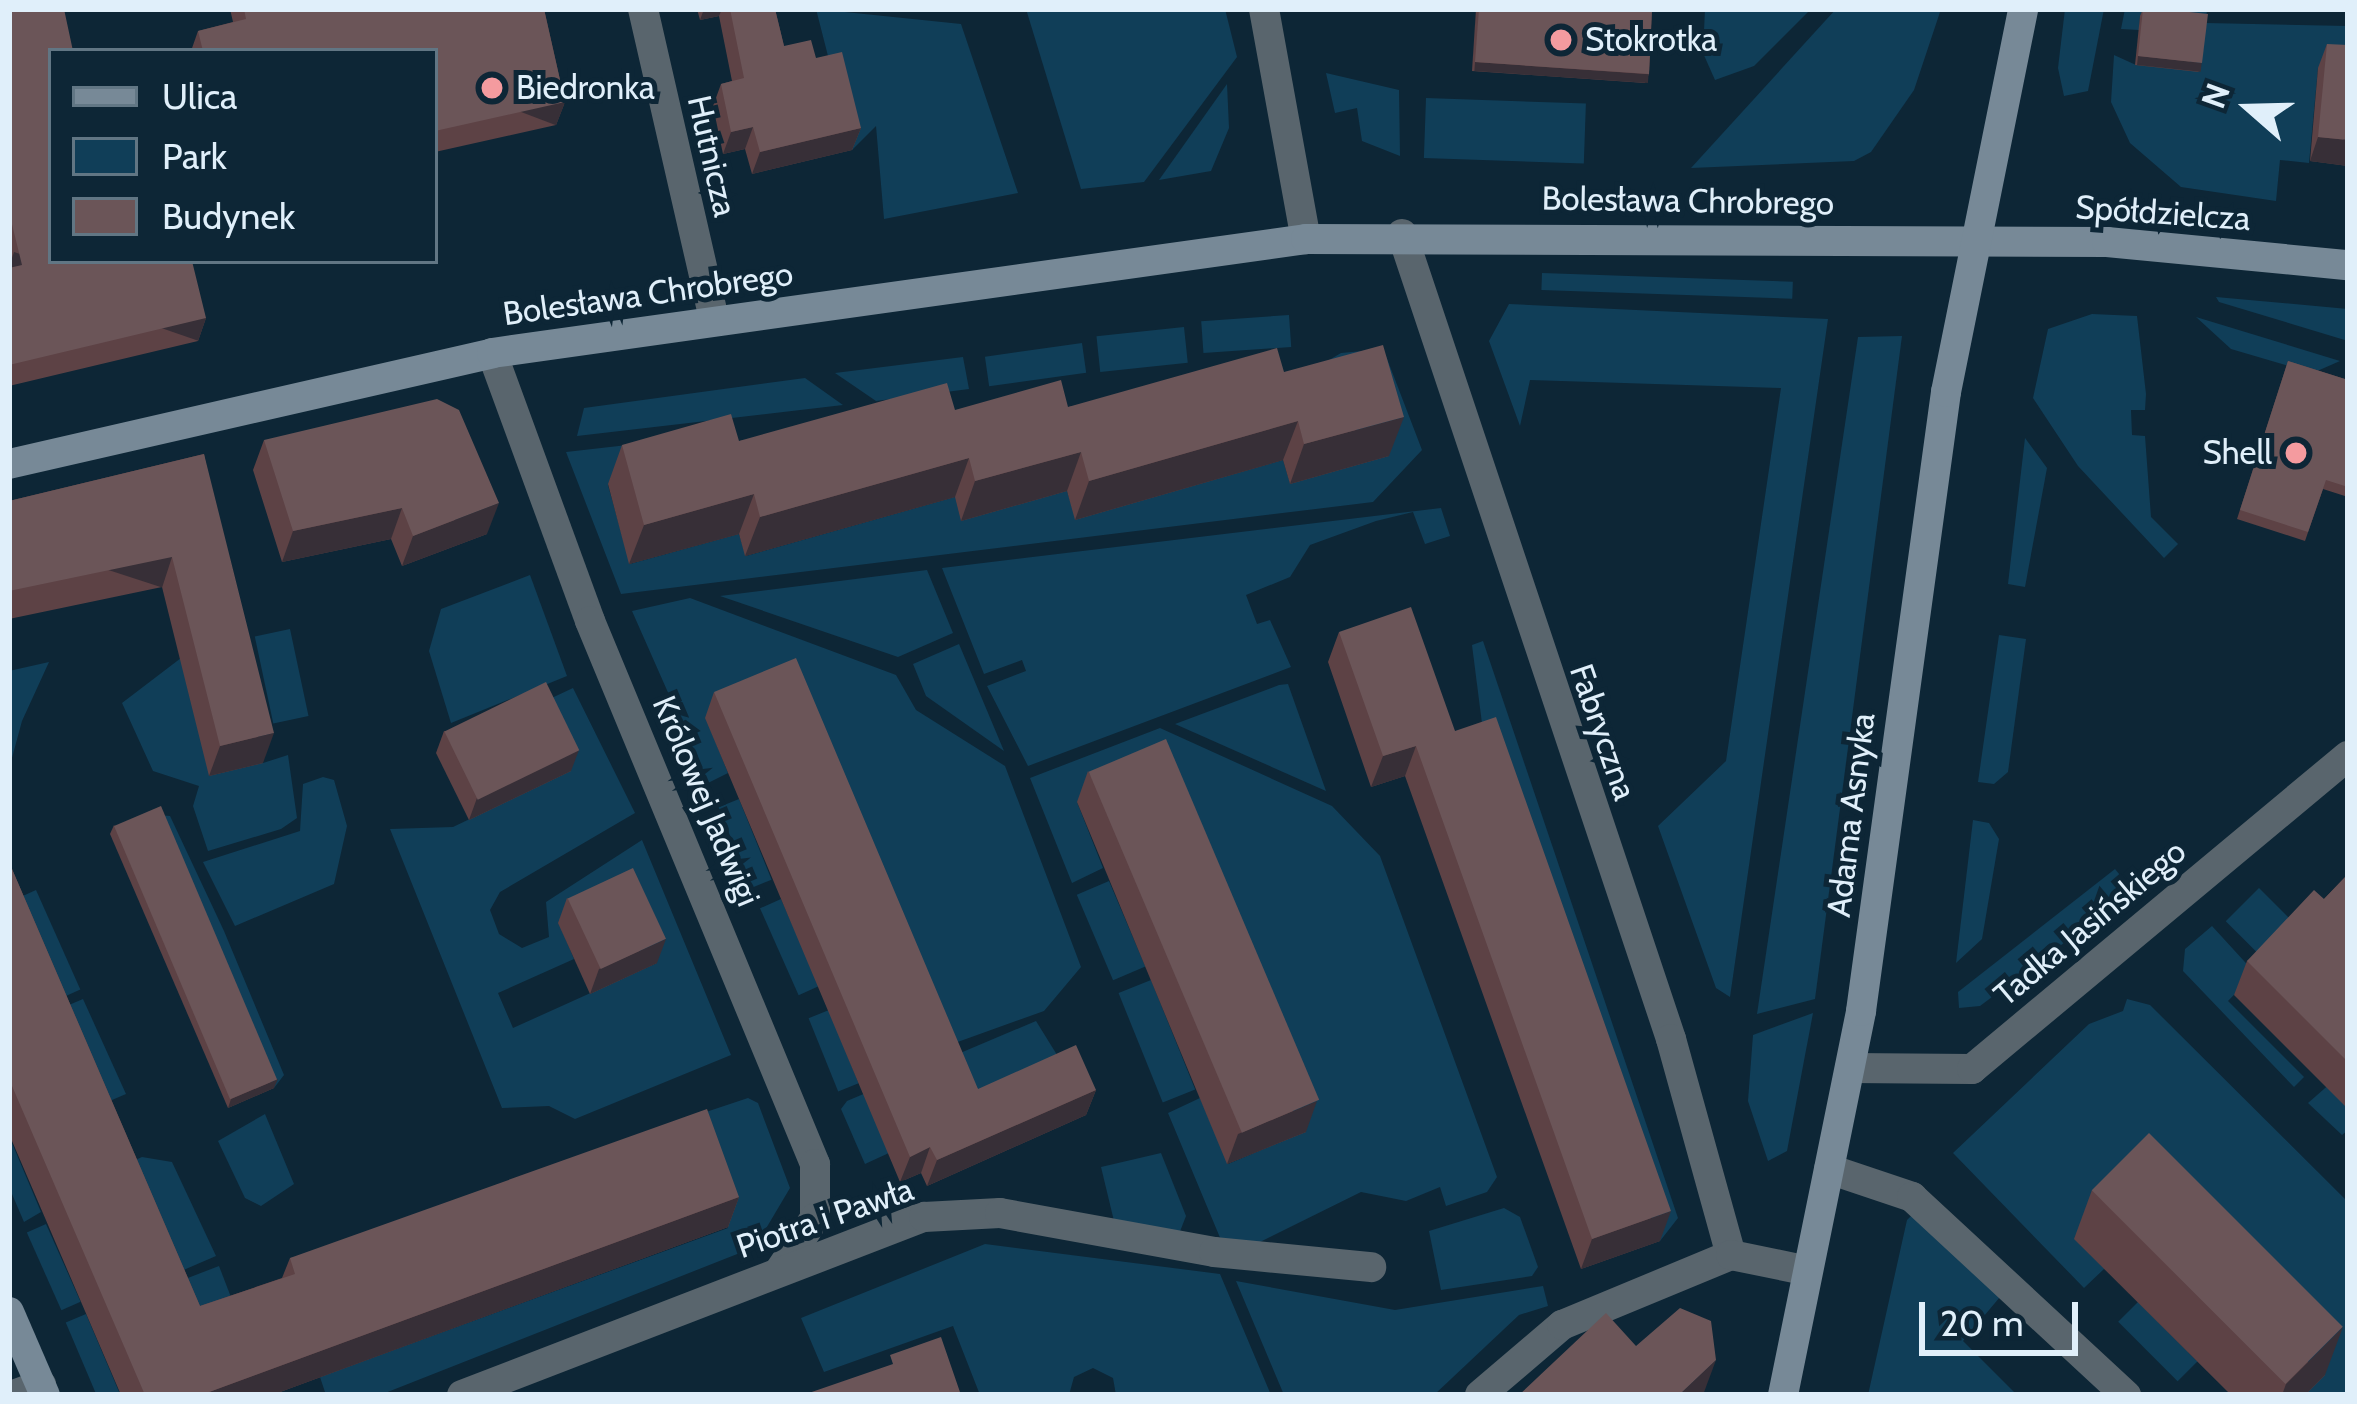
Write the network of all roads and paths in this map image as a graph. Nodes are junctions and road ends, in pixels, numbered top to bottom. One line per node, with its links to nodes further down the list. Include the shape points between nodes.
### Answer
1 (643, 9): 8 (street, Hutnicza)
2 (1264, 9): 5 (street)
3 (2023, 9): 6 (street, Adama Asnyka)
4 (1402, 234): 5 (street, Bolesława Chrobrego); 6 (street, Bolesława Chrobrego); 14 (street, Fabryczna, via 1671,1040)
5 (1306, 239): 8 (street, Bolesława Chrobrego)
6 (1973, 241): 7 (street, Spółdzielcza, via 2107,242); 12 (street, Adama Asnyka)
7 (2348, 265)
8 (714, 319): 9 (street, Bolesława Chrobrego)
9 (492, 353): 10 (street, Bolesława Chrobrego); 16 (street, Królowej Jadwigi, via 590,621 815,1163 815,1218)
10 (9, 464)
11 (2348, 756): 12 (street, Tadka Jasińskiego, via 1972,1069)
12 (1850, 1068): 13 (street, Adama Asnyka)
13 (1829, 1169): 17 (street, Adama Asnyka); 23 (street, via 1912,1197)
14 (1731, 1255): 17 (street); 21 (street, via 1562,1325)
15 (1371, 1268): 16 (street, Piotra i Pawła, via 1214,1252 1000,1213 924,1217)
16 (779, 1270): 20 (street, Piotra i Pawła)
17 (1804, 1270): 22 (street, Adama Asnyka)
18 (9, 1312): 19 (street)
19 (33, 1392)
20 (462, 1395)
21 (1480, 1395)
22 (1783, 1395)
23 (2126, 1395)

